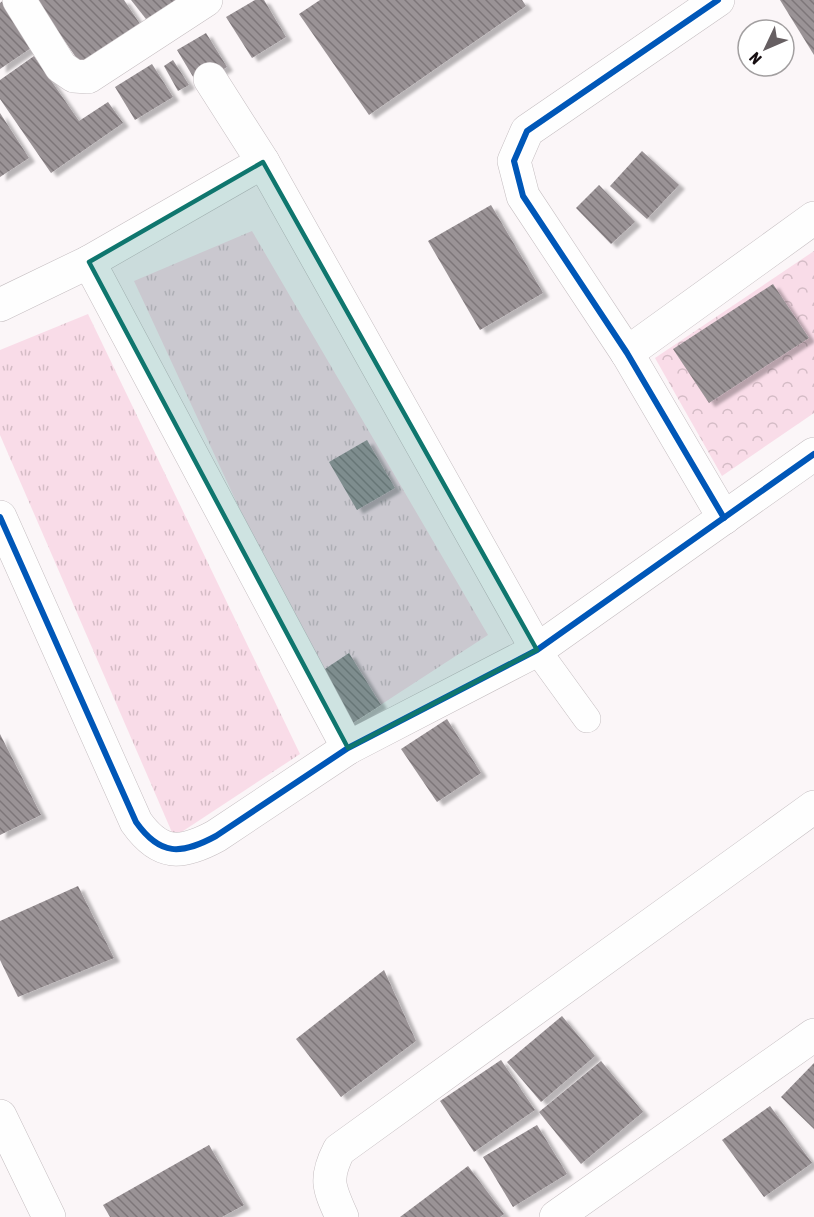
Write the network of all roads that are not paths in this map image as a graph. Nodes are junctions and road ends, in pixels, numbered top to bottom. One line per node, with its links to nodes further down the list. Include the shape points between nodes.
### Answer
1 (19, 0): 2 (street, via 60,67 74,76 88,77)
2 (206, 0)
3 (717, 0): 9 (street, via 527,131 514,161 523,196)
4 (210, 79): 5 (street)
5 (263, 162): 7 (street); 13 (street)
6 (814, 218): 9 (street)
7 (89, 262): 8 (street); 15 (street)
8 (0, 305)
9 (627, 353): 12 (street)
10 (814, 454): 12 (street)
11 (0, 517): 15 (street, via 136,822 159,847 174,850 206,842)
12 (724, 518): 13 (street)
13 (537, 650): 14 (lane); 15 (street)
14 (587, 719)
15 (348, 748)
16 (814, 807): 20 (street, via 339,1150 329,1170 330,1190)
17 (814, 1035): 21 (street)
18 (0, 1116): 19 (street)
19 (49, 1217)
20 (342, 1217)
21 (556, 1217)

